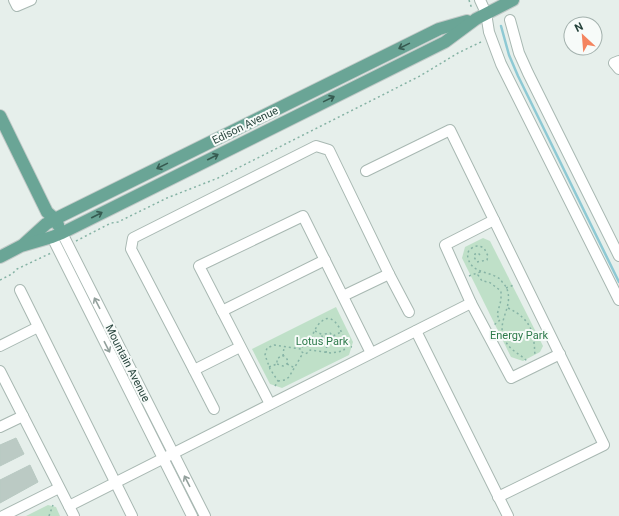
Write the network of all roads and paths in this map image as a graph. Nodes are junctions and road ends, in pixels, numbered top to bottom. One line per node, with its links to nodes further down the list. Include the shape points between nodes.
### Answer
1 (31, 0): 4 (street)
2 (480, 0): 5 (street)
3 (513, 0): 5 (main road, Edison Avenue)
4 (15, 3)
5 (481, 16): 7 (street); 10 (main road, Edison Avenue, one-way to 10, via 439,29); 12 (main road, Edison Avenue, one-way to 5, via 444,42)
6 (510, 20): 17 (street, via 519,53 528,73)
7 (491, 38): 13 (path, via 218,178 167,198); 28 (street, via 508,78)
8 (0, 116): 10 (main road, Mountain Avenue)
9 (366, 171): 11 (street, via 450,130)
10 (49, 218): 12 (main road, Mountain Avenue); 14 (main road, Edison Avenue)
11 (494, 220): 29 (street, via 445,245); 55 (street)
12 (57, 235): 14 (main road, Edison Avenue); 71 (street, Mountain Avenue, one-way to 12); 72 (street, Mountain Avenue, one-way to 72)
13 (77, 240)
14 (22, 246): 18 (main road, Edison Avenue)
15 (50, 254): 23 (path)
16 (480, 255): 20 (path, via 475,254 477,262 487,260 487,252 478,246 473,247 467,255 473,267)
17 (619, 256)
18 (0, 257)
19 (325, 260): 27 (street); 31 (street); 31 (street, via 303,216 200,266)
20 (480, 272): 22 (path); 25 (path, via 493,275); 33 (path, via 478,275 482,281 490,282 501,291 497,315)
21 (389, 274): 27 (street); 32 (street); 64 (street, via 329,150 316,146 133,238 131,249)
22 (469, 276)
23 (0, 280)
24 (514, 285): 25 (path)
25 (506, 288): 30 (path, via 509,297)
26 (20, 290): 36 (street)
27 (343, 296): 54 (street)
28 (619, 300)
29 (471, 302): 38 (street); 55 (street, via 512,378)
30 (508, 308): 33 (path); 37 (path, via 526,319)
31 (222, 311): 48 (street)
32 (409, 312)
33 (501, 320): 34 (path); 58 (path, via 506,342)
34 (494, 325)
35 (534, 326): 37 (path)
36 (38, 327): 44 (street); 73 (street)
37 (530, 328): 57 (path, via 534,336)
38 (416, 330): 54 (street); 75 (street)
39 (315, 331): 40 (path, via 322,321 332,319); 41 (path); 46 (path)
40 (341, 332): 42 (path); 47 (path)
41 (323, 335): 42 (path, via 330,333); 43 (path)
42 (333, 336): 43 (path, via 332,342)
43 (327, 344): 53 (path)
44 (0, 346)
45 (284, 346): 50 (path); 56 (path); 61 (path, via 274,345 267,348 264,355)
46 (308, 346): 50 (path, via 302,346); 51 (path)
47 (346, 346): 49 (path); 53 (path, via 338,353)
48 (240, 347): 64 (street); 67 (street)
49 (352, 347)
50 (301, 349): 52 (path)
51 (310, 350): 52 (path); 53 (path)
52 (303, 353): 62 (path)
53 (326, 353)
54 (371, 353): 67 (street)
55 (560, 354): 75 (street, via 604,445)
56 (283, 356): 59 (path, via 277,359); 60 (path, via 287,359)
57 (535, 357)
58 (526, 361)
59 (277, 364): 60 (path); 61 (path)
60 (287, 364): 62 (path)
61 (270, 367): 65 (path)
62 (295, 368): 65 (path, via 289,377)
63 (0, 370): 69 (street)
64 (194, 370): 68 (street)
65 (278, 381): 66 (path)
66 (275, 386)
67 (270, 404): 71 (street)
68 (214, 409)
69 (23, 416): 70 (street); 74 (street)
70 (0, 427)
71 (174, 454): 72 (street); 83 (street, Mountain Avenue, one-way to 71)
72 (164, 459): 73 (street); 82 (street, Mountain Avenue)
73 (116, 482): 77 (street); 81 (street)
74 (59, 488): 77 (street); 78 (street)
75 (498, 497): 84 (street)
76 (53, 505): 79 (path)
77 (69, 506): 80 (street)
78 (3, 516)
79 (49, 516)
80 (74, 516)
81 (132, 516)
82 (192, 516)
83 (205, 516)
84 (508, 516)

